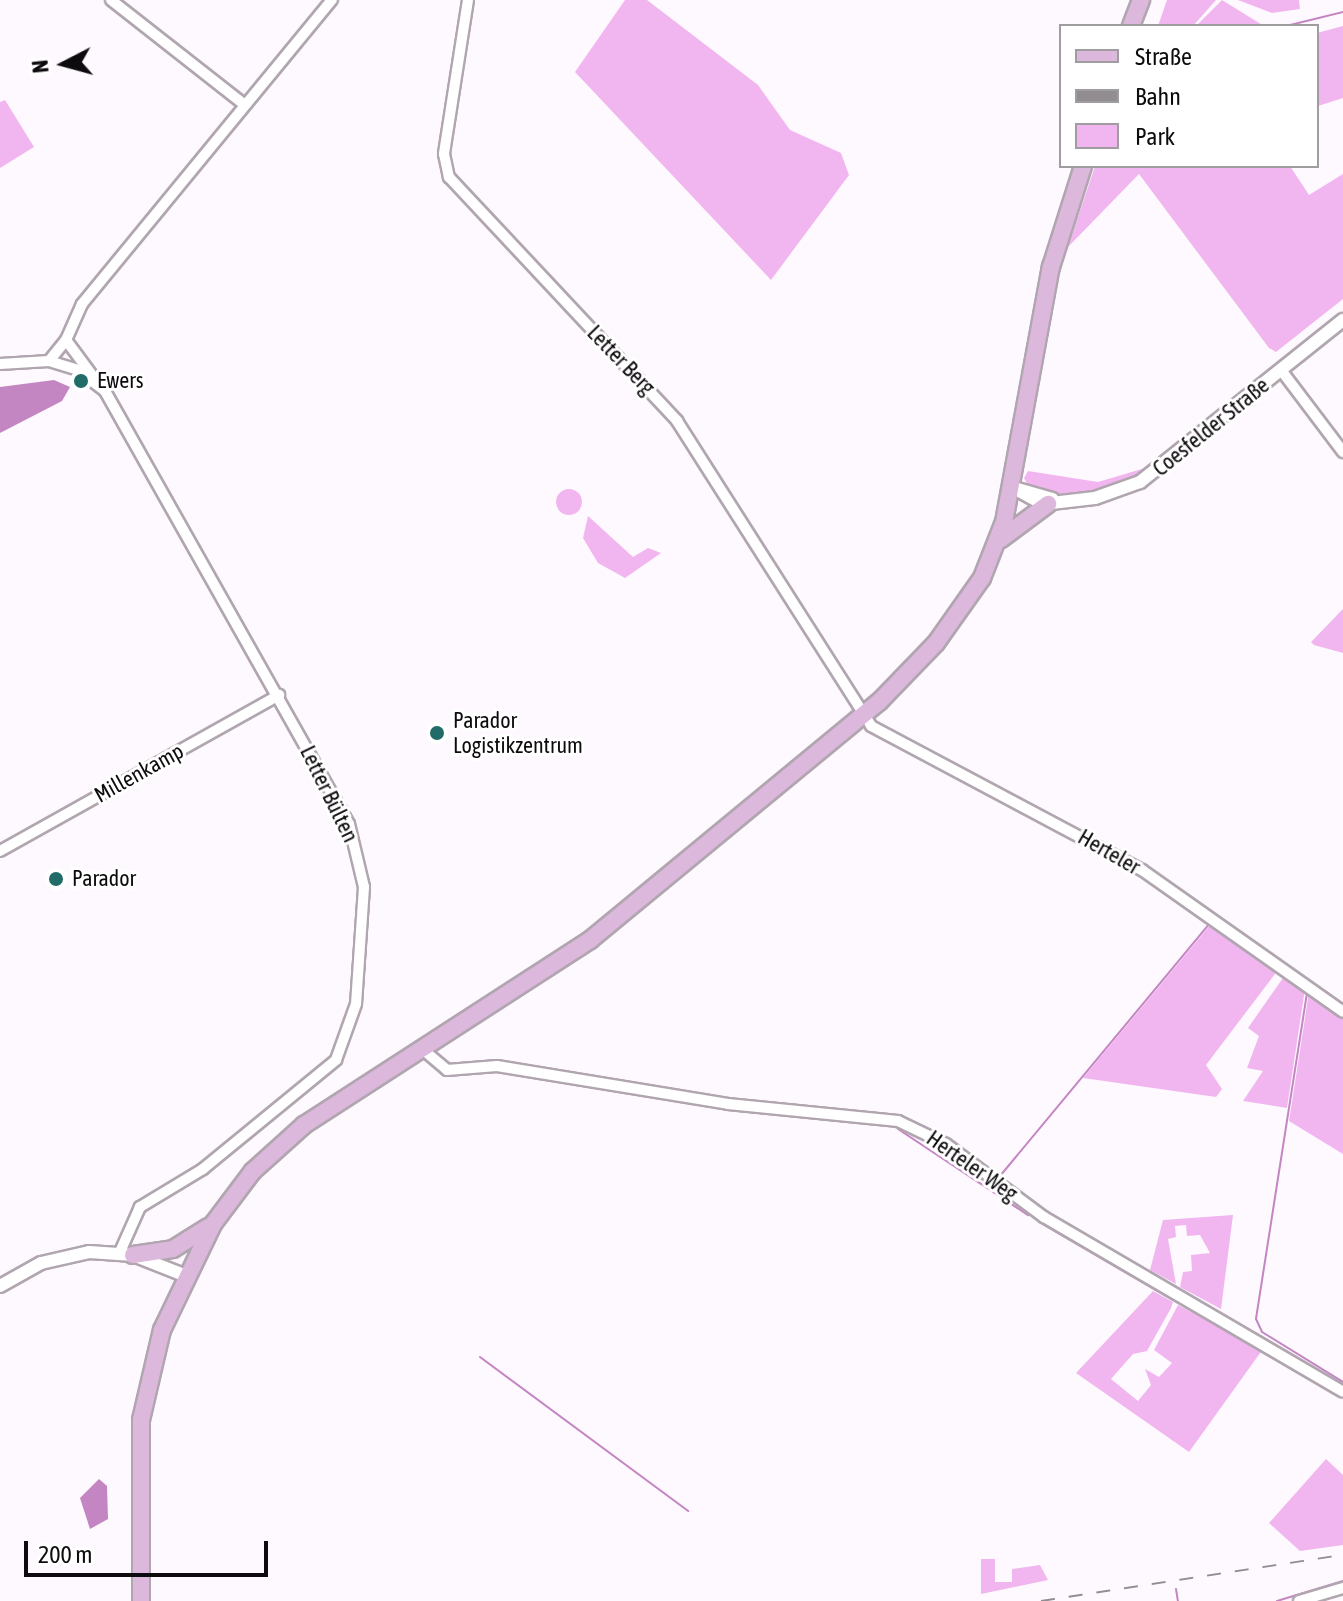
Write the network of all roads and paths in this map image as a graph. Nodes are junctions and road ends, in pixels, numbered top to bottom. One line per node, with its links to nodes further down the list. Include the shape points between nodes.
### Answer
1 (111, 0): 6 (street)
2 (332, 0): 6 (street)
3 (468, 0): 19 (street, Letter Berg, via 444,154 449,177 677,421)
4 (1141, 0): 5 (main road)
5 (1132, 24)
6 (245, 105): 9 (street, via 82,304)
7 (1082, 168): 15 (main road, via 1050,276)
8 (1343, 320): 12 (street, Coesfelder Straße)
9 (66, 340): 10 (street); 13 (street)
10 (49, 361): 11 (street); 13 (street)
11 (0, 364)
12 (1281, 370): 14 (street); 16 (street, Coesfelder Straße, via 1150,476 1105,495)
13 (99, 386): 18 (street, Letter Bülten)
14 (1343, 452)
15 (1014, 488): 16 (street, Coesfelder Straße); 17 (main road)
16 (1056, 502): 17 (main road, via 1025,515)
17 (995, 546): 19 (main road, via 944,633)
18 (279, 695): 20 (street, Millenkamp); 24 (street, Letter Bülten, via 359,856 365,924 353,1026 324,1074 131,1215)
19 (862, 716): 21 (street, Herteler, via 1142,870); 22 (main road, via 590,940)
20 (0, 851)
21 (1343, 1012)
22 (421, 1048): 23 (main road, via 298,1130); 27 (street, Herteler Weg, via 447,1070 497,1066 728,1104 898,1121 946,1144 1044,1217)
23 (213, 1224): 24 (main road, via 173,1249); 25 (main road)
24 (126, 1254): 25 (street); 26 (street, via 58,1257)
25 (184, 1275): 29 (main road, via 141,1420)
26 (0, 1286)
27 (1343, 1392)
28 (1343, 1588): 30 (street)
29 (141, 1601)
30 (1299, 1601)

